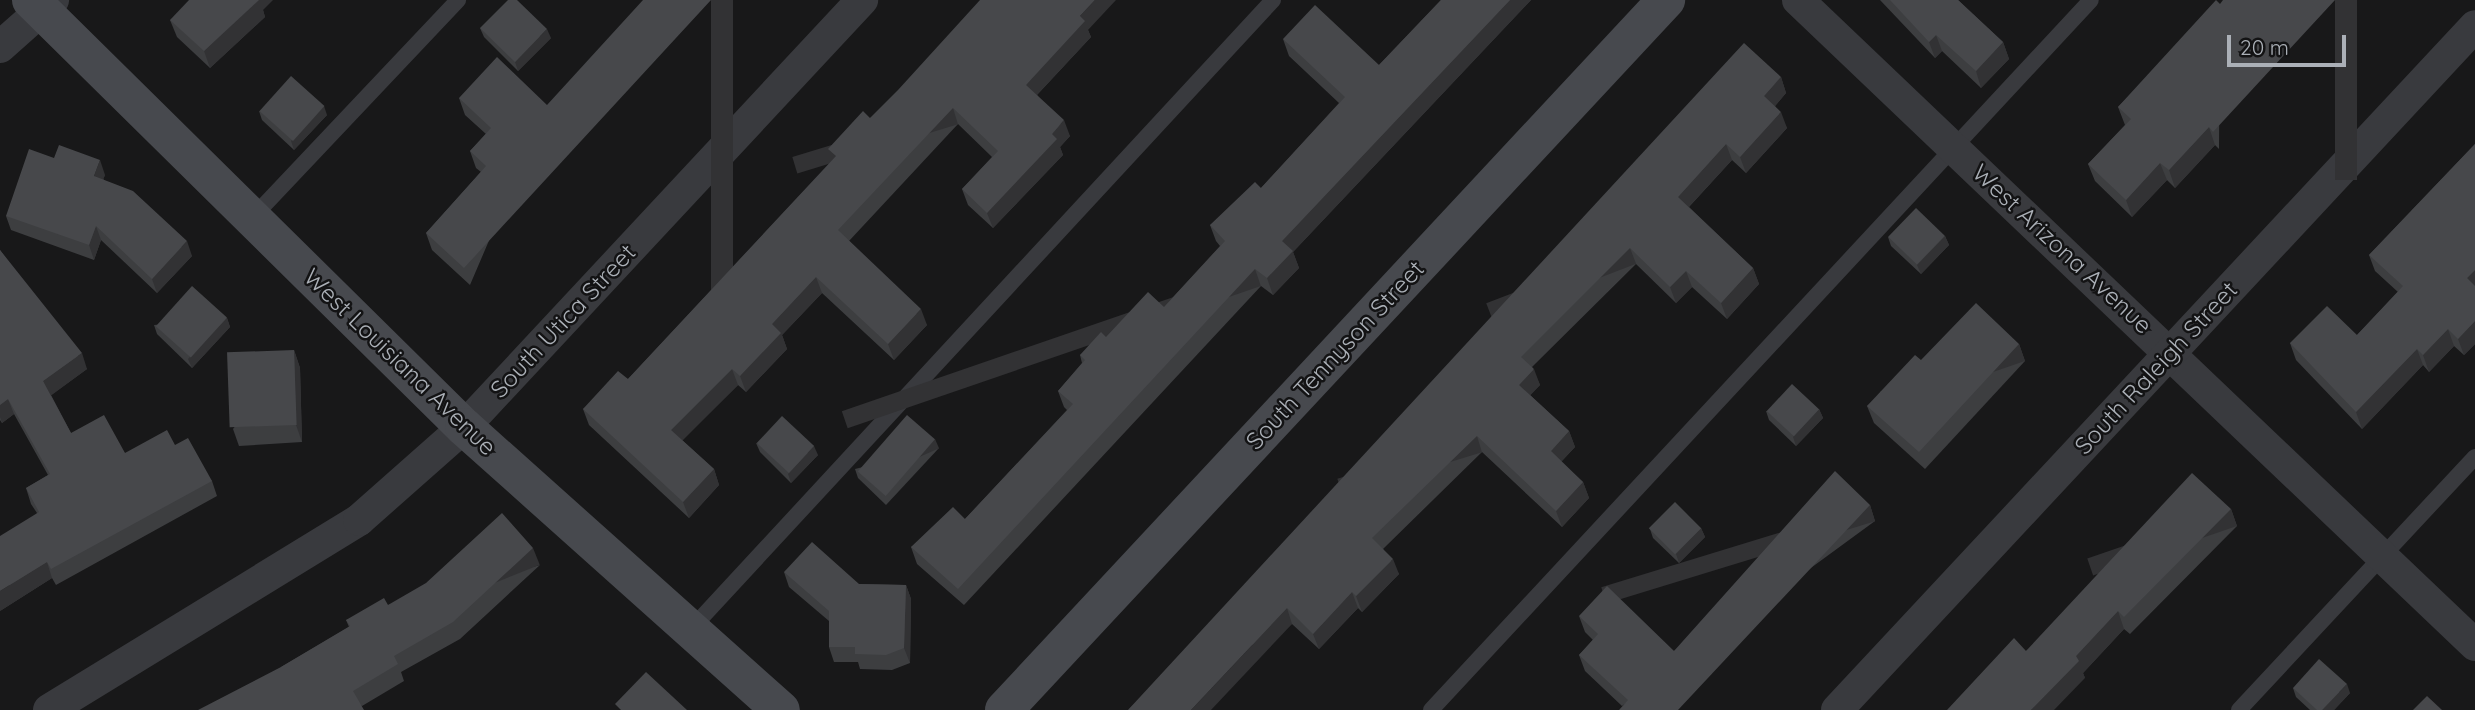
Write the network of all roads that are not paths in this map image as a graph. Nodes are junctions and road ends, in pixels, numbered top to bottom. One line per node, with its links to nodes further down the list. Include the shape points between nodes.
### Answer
1 (458, 0): 11 (lane)
2 (862, 0): 13 (street, South Utica Street)
3 (1273, 0): 16 (lane)
4 (1666, 0): 20 (street, South Tennyson Street)
5 (1798, 0): 10 (street, West Arizona Avenue)
6 (2091, 0): 10 (lane)
7 (42, 4): 9 (street); 11 (street, West Louisiana Avenue)
8 (2475, 26): 12 (street, South Raleigh Street)
9 (0, 47)
10 (1955, 148): 12 (street, West Arizona Avenue); 21 (lane)
11 (252, 218): 13 (street, West Louisiana Avenue)
12 (2171, 352): 15 (street, West Arizona Avenue); 22 (street, South Raleigh Street)
13 (464, 427): 16 (street, West Louisiana Avenue); 18 (street, South Utica Street, via 359,520)
14 (2475, 457): 15 (lane)
15 (2383, 556): 17 (street, West Arizona Avenue); 23 (lane)
16 (691, 629): 19 (street, West Louisiana Avenue)
17 (2475, 645)
18 (49, 710)
19 (781, 710)
20 (1004, 710)
21 (1430, 710)
22 (1837, 710)
23 (2239, 710)

